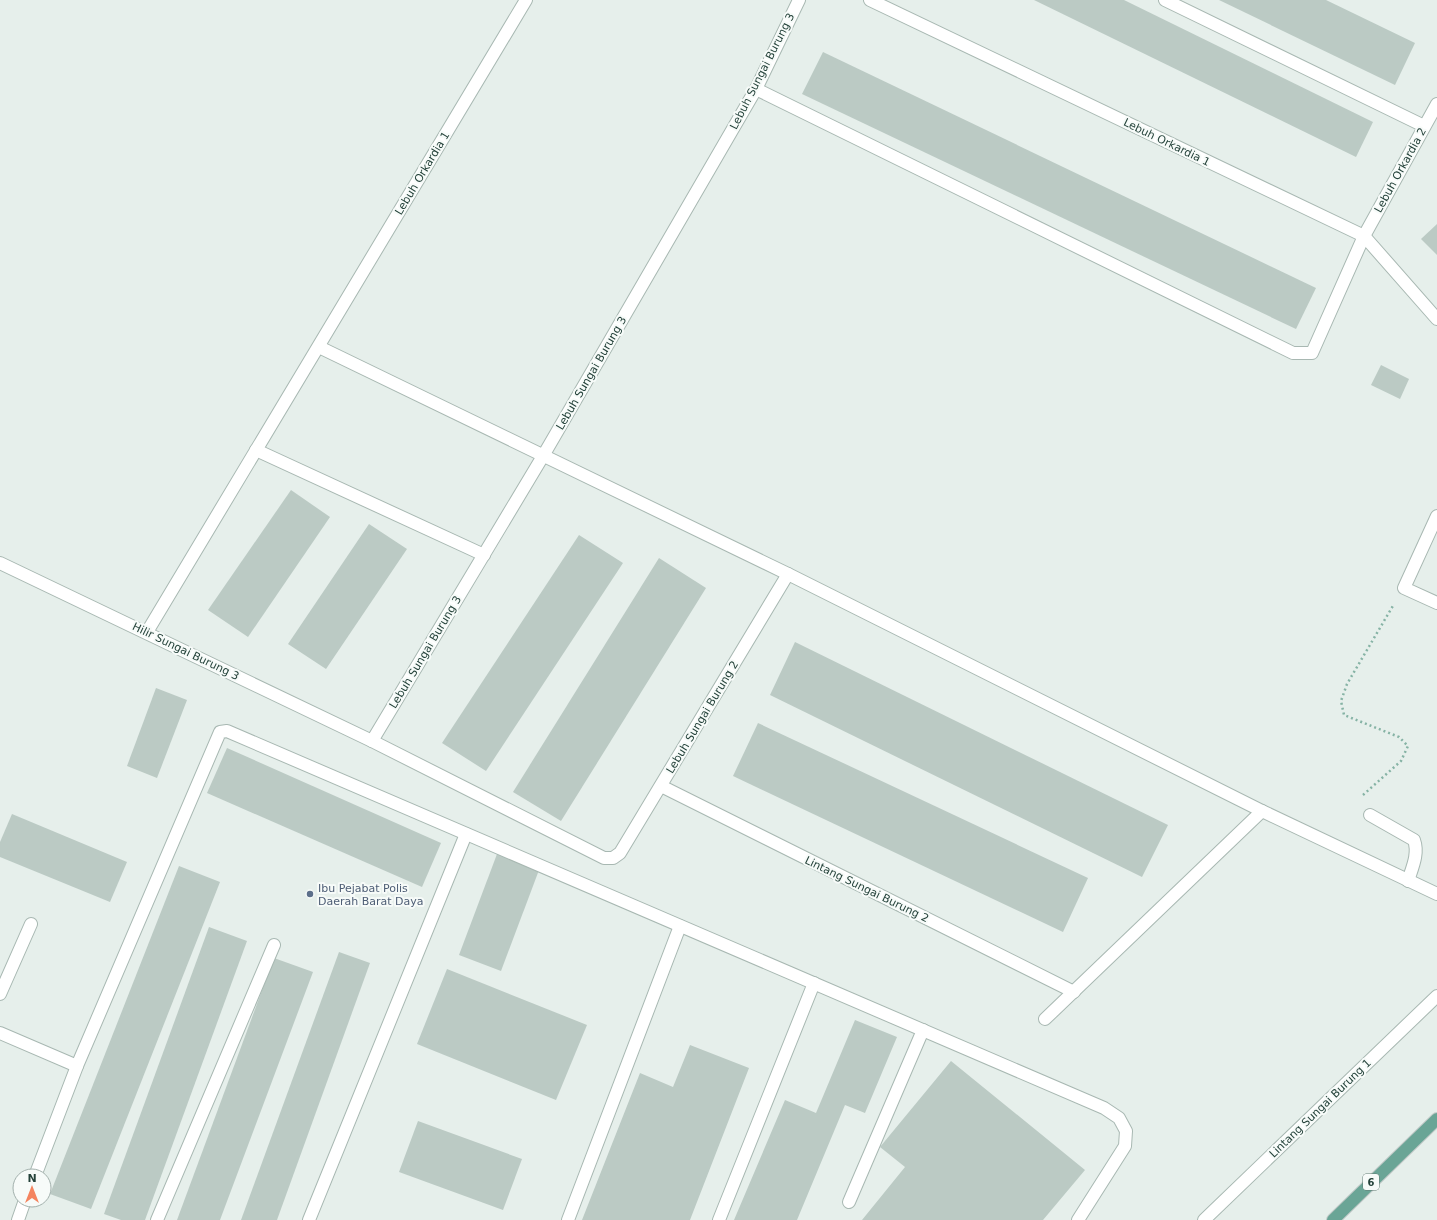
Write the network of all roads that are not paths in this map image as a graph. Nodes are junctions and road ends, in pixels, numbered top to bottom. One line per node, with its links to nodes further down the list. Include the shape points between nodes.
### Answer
1 (526, 0): 10 (street, Lebuh Orkardia 1)
2 (799, 0): 5 (street, Lebuh Sungai Burung 3)
3 (870, 0): 8 (street, Lebuh Orkardia 1)
4 (1165, 0): 7 (street)
5 (756, 89): 8 (street, Lebuh Orkardia 2, via 1293,353 1312,353); 12 (street, Lebuh Sungai Burung 3)
6 (1437, 104): 7 (street, Lebuh Orkardia 2)
7 (1424, 126): 8 (street, Lebuh Orkardia 2)
8 (1364, 236): 9 (street, Lebuh Orkardia 1)
9 (1437, 319)
10 (319, 347): 11 (street, Lebuh Orkardia 1); 12 (street)
11 (256, 450): 14 (street); 18 (street, Lebuh Orkardia 1)
12 (543, 456): 14 (street, Lebuh Sungai Burung 3); 16 (street)
13 (1437, 516): 17 (street, via 1404,588)
14 (484, 555): 19 (street, Lebuh Sungai Burung 3)
15 (0, 563): 18 (street, Hilir Sungai Burung 3)
16 (788, 574): 20 (street, Lebuh Sungai Burung 2); 21 (street)
17 (1437, 603)
18 (147, 632): 19 (street, Hilir Sungai Burung 3)
19 (372, 741): 24 (street, Hilir Sungai Burung 3, via 604,858)
20 (660, 786): 24 (street, Lebuh Sungai Burung 2, via 620,853); 31 (street, Lintang Sungai Burung 2)
21 (1262, 811): 25 (street); 31 (street)
22 (1370, 815): 25 (street, via 1414,840 1416,854)
23 (466, 834): 28 (street); 37 (street, via 227,731 220,732); 44 (street)
24 (614, 858)
25 (1408, 881): 26 (street)
26 (1437, 894)
27 (32, 924): 32 (street)
28 (680, 926): 30 (street); 45 (street)
29 (274, 945): 43 (street)
30 (814, 983): 35 (street); 46 (street)
31 (1074, 992): 34 (street)
32 (0, 994)
33 (1437, 996): 48 (street, Lintang Sungai Burung 1)
34 (1045, 1019)
35 (923, 1030): 40 (street); 47 (street, via 1104,1108 1119,1118 1126,1131 1125,1146)
36 (0, 1034): 37 (street)
37 (77, 1066): 39 (street)
38 (1437, 1119): 49 (main road, 6)
39 (38, 1168)
40 (849, 1202)
41 (22, 1208): 42 (street)
42 (18, 1220)
43 (157, 1220)
44 (309, 1220)
45 (568, 1220)
46 (719, 1220)
47 (1078, 1220)
48 (1204, 1220)
49 (1333, 1220)

